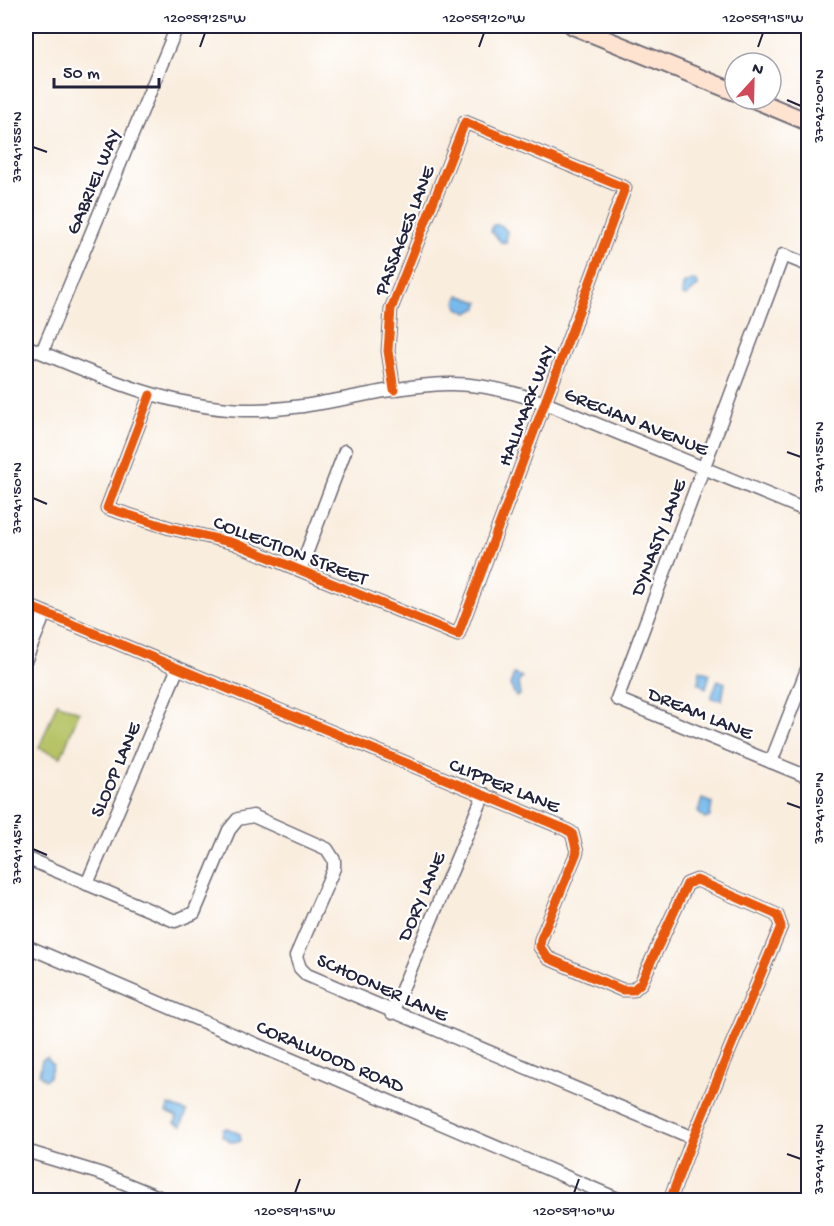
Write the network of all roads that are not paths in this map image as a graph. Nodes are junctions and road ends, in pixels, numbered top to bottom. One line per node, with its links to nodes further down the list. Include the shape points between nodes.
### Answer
1 (174, 26): 9 (street, GABRIEL WAY)
2 (573, 26): 3 (main road)
3 (723, 87)
4 (782, 111): 6 (main road)
5 (465, 122): 10 (street, PASSAGES LANE, via 391,309 388,351); 12 (street, HALLMARK WAY, via 625,188)
6 (808, 122)
7 (808, 265): 14 (street, DYNASTY LANE, via 783,255)
8 (26, 346): 9 (street, GRECIAN AVENUE)
9 (42, 352): 11 (street, GRECIAN AVENUE)
10 (394, 390): 11 (street, GRECIAN AVENUE, via 275,409 212,407); 12 (street, GRECIAN AVENUE, via 475,386)
11 (150, 395): 16 (street, COLLECTION STREET, via 107,508 234,543)
12 (545, 403): 14 (street, GRECIAN AVENUE); 19 (street, HALLMARK WAY)
13 (345, 451): 16 (street)
14 (704, 468): 15 (street, GRECIAN AVENUE); 23 (street, DYNASTY LANE)
15 (808, 511)
16 (300, 570): 19 (street, COLLECTION STREET)
17 (26, 605): 18 (street, CLIPPER LANE)
18 (45, 613): 20 (street); 22 (street, CLIPPER LANE)
19 (458, 635)
20 (26, 659)
21 (808, 667): 24 (street)
22 (177, 670): 26 (street, CLIPPER LANE); 28 (street, SLOOP LANE)
23 (617, 699): 24 (street, DREAM LANE)
24 (771, 762): 25 (street, DREAM LANE)
25 (808, 777)
26 (484, 794): 30 (street, DORY LANE); 31 (street, CLIPPER LANE, via 572,833 577,852 540,947 548,958 622,990 633,990 641,983 687,884 697,880 777,915 781,926)
27 (26, 858): 28 (street, SCHOONER LANE)
28 (87, 884): 30 (street, SCHOONER LANE, via 175,921 185,919 194,913 229,830 238,819 253,816 327,849 334,860 296,956 300,968 307,975)
29 (26, 946): 34 (street, CORALWOOD ROAD)
30 (392, 1013): 31 (street, SCHOONER LANE)
31 (693, 1138): 35 (street, CLIPPER LANE)
32 (26, 1151): 33 (street, via 102,1174)
33 (166, 1200)
34 (620, 1200)
35 (670, 1200)

